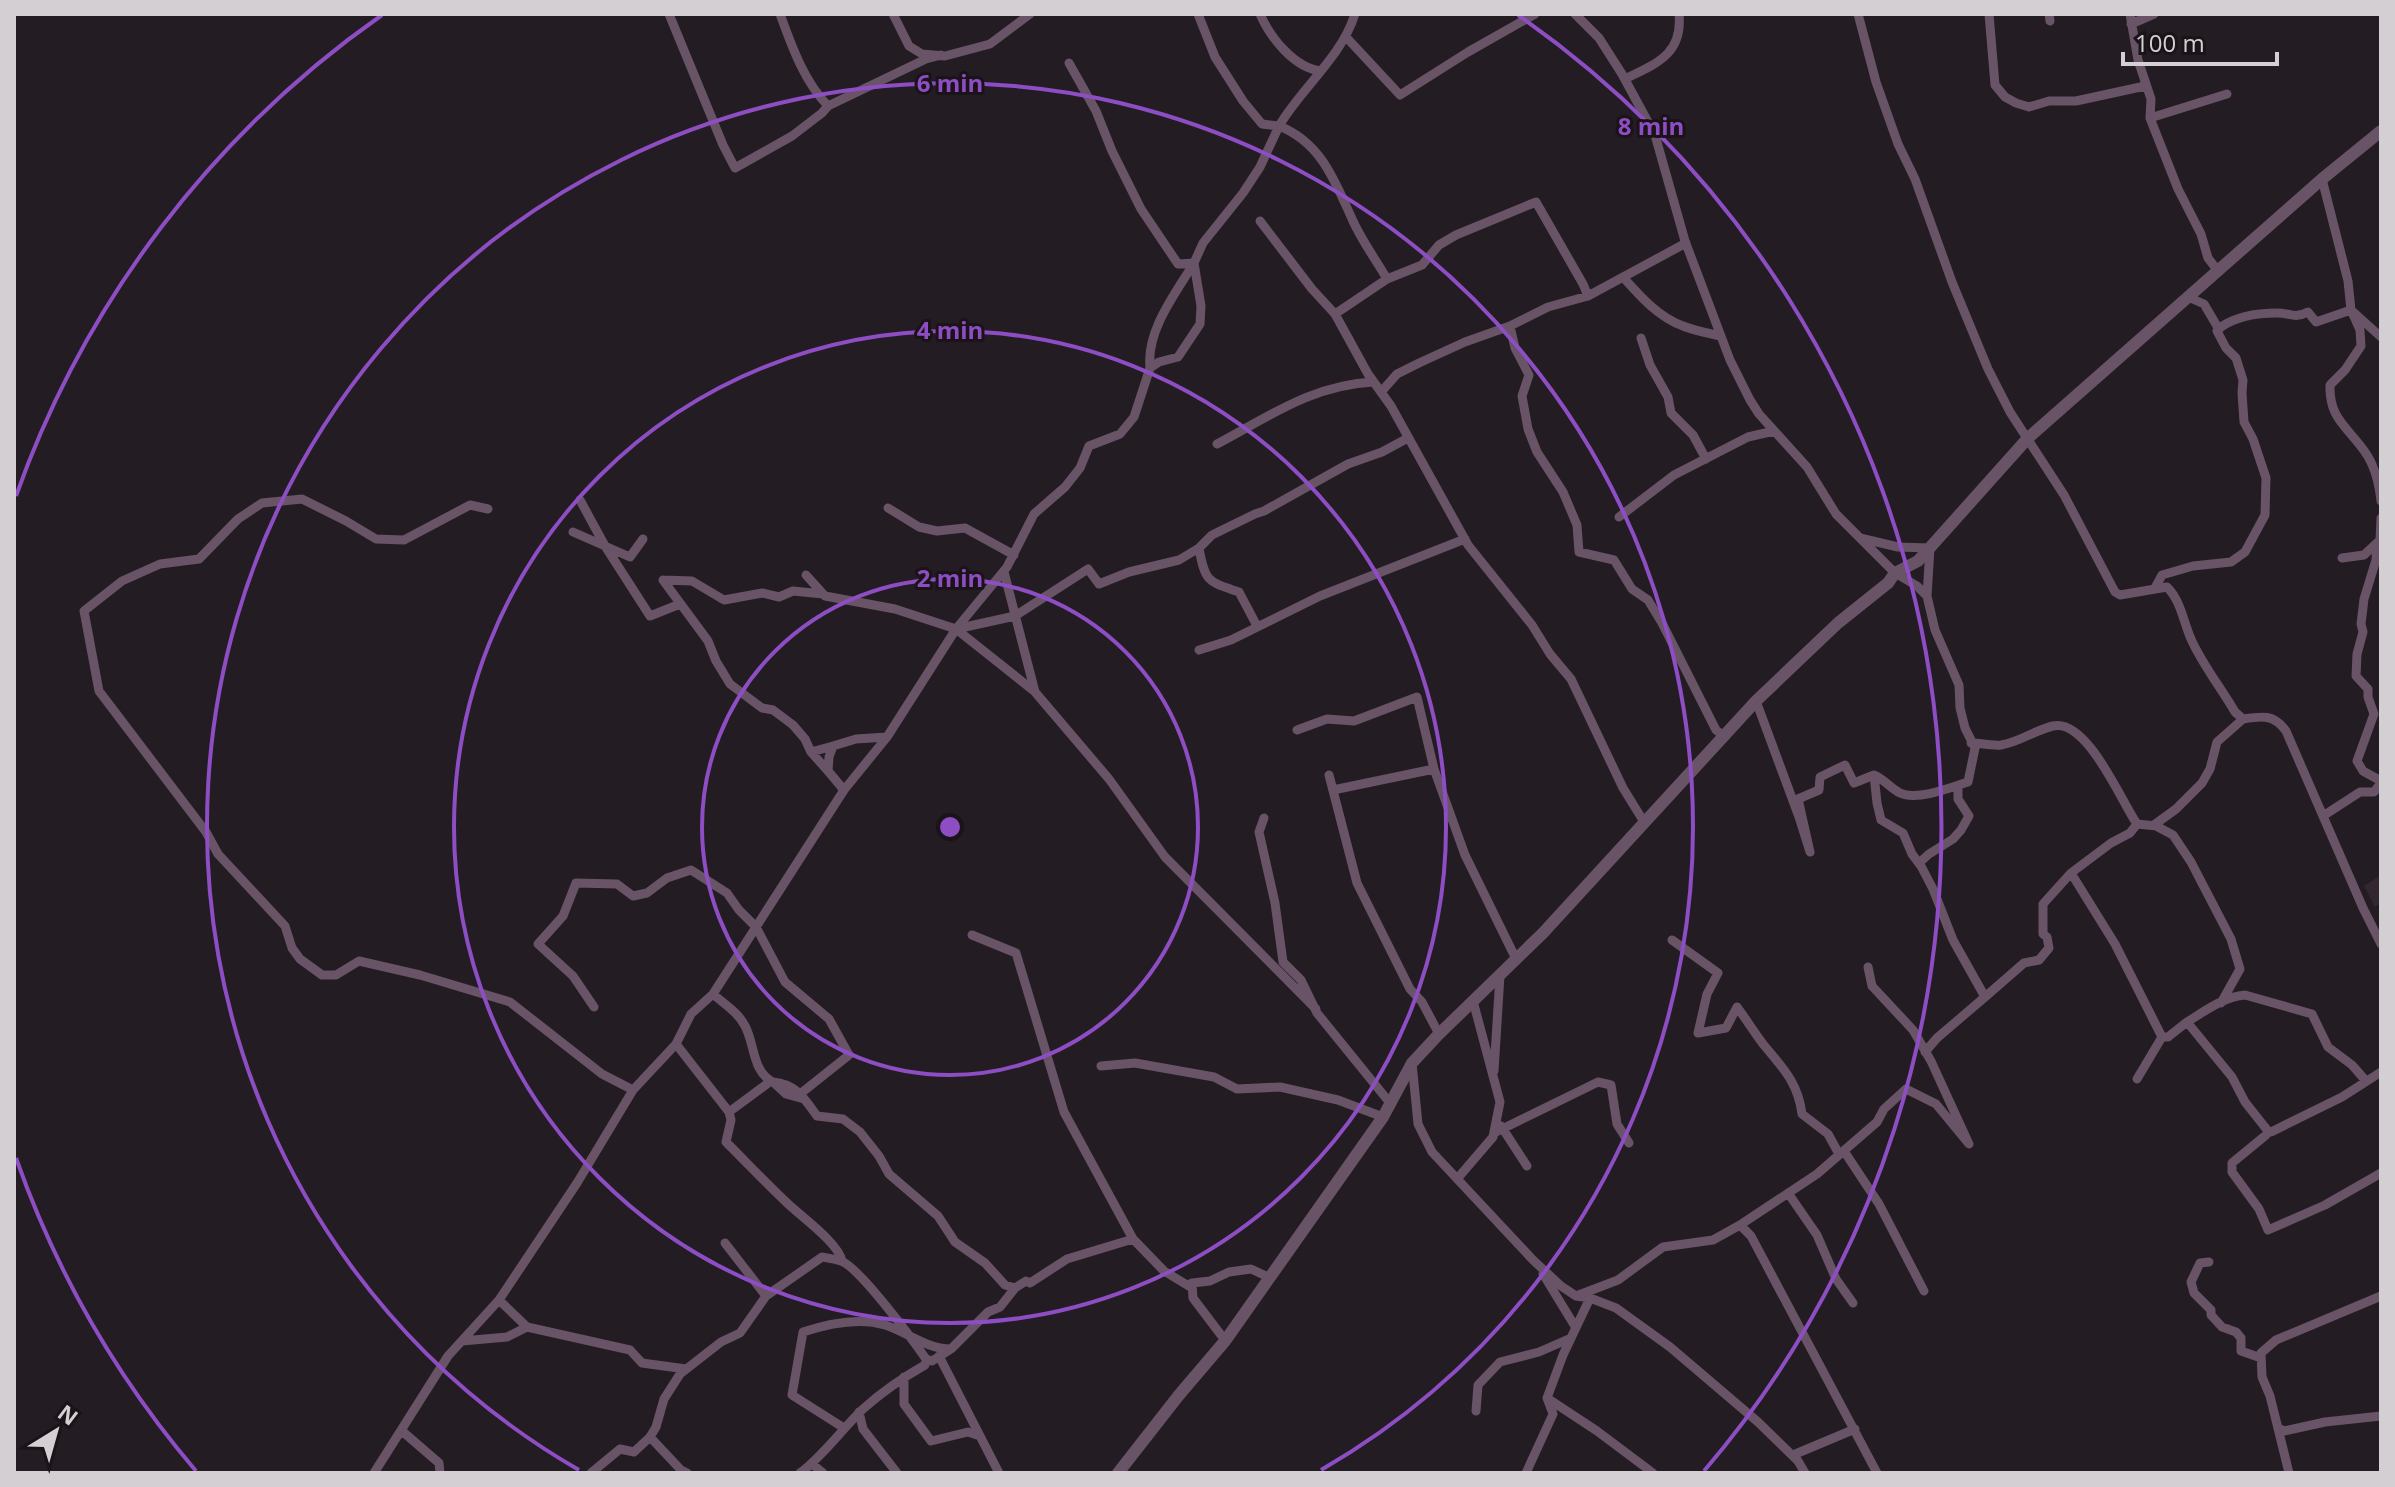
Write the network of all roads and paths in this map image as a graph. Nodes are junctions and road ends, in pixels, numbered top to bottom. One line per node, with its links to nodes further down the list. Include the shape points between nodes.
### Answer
1 (669, 14): 22 (street, via 735,168 792,136)
2 (780, 14): 22 (street, via 806,76)
3 (893, 14): 16 (street, via 909,46 922,54)
4 (1030, 14): 16 (street, via 990,44)
5 (1198, 14): 24 (street, via 1215,57 1243,101 1262,124)
6 (1260, 14): 18 (street, via 1291,57)
7 (1355, 14): 15 (street)
8 (1535, 14): 15 (street, via 1400,95)
9 (1575, 14): 19 (street, via 1599,38)
10 (1679, 14): 19 (street, via 1678,32 1664,60)
11 (1858, 14): 47 (street, via 1898,144 1973,335)
12 (1989, 14): 20 (street, via 1995,85 2016,103 2029,107 2076,101)
13 (2154, 14): 14 (street)
14 (2131, 19): 20 (street)
15 (1346, 37): 18 (street)
16 (941, 55): 22 (street)
17 (1069, 63): 29 (street, via 1141,209 1178,264)
18 (1321, 71): 24 (street)
19 (1625, 79): 28 (street, via 1655,135)
20 (2145, 86): 23 (street)
21 (2227, 94): 23 (street)
22 (828, 106)
23 (2150, 118): 30 (street)
24 (1279, 126): 29 (street, via 1260,167); 32 (street, via 1308,142 1323,162)
25 (2381, 131): 26 (street)
26 (2322, 179): 30 (street); 35 (street)
27 (1260, 221): 36 (street)
28 (1686, 243): 31 (street); 39 (street)
29 (1194, 263): 42 (street, via 1154,332); 42 (street, via 1200,324 1178,357)
30 (2218, 271): 34 (street)
31 (1623, 277): 33 (street); 39 (street, via 1661,314 1681,326)
32 (1387, 279): 33 (street, via 1422,265 1456,235 1536,202); 36 (street)
33 (1588, 296): 37 (street, via 1548,307)
34 (2188, 297): 38 (street, via 2204,304); 47 (street)
35 (2351, 310): 38 (street, via 2316,322 2308,312 2297,317 2243,316); 40 (street); 51 (street, via 2361,346 2330,385 2330,400 2366,453 2379,480)
36 (1335, 314): 43 (street)
37 (1510, 326): 44 (street, via 1397,374); 82 (street, via 1529,375 1522,396 1528,429 1577,525 1579,552 1614,560 1632,589 1648,600 1716,730)
38 (2221, 327): 69 (street, via 2217,331 2236,358 2243,380 2244,422 2266,478 2265,515 2245,552 2231,562 2162,575)
39 (1721, 336): 45 (street, via 1750,400)
40 (2381, 337)
41 (1641, 338): 49 (street, via 1671,413 1693,435)
42 (1150, 368): 64 (street, via 1134,417 1120,434 1089,446 1065,487 1034,514)
43 (1374, 382): 44 (street); 48 (street, via 1309,394)
44 (1381, 392): 46 (street)
45 (1774, 431): 49 (street, via 1748,437); 57 (street)
46 (1408, 438): 59 (street); 62 (street, via 1212,535)
47 (2028, 438): 63 (street); 69 (street, via 2115,592)
48 (1217, 444)
49 (1706, 459): 54 (street, via 1674,475)
50 (580, 500): 61 (street)
51 (2381, 501)
52 (888, 508): 64 (street, via 919,527 965,528)
53 (488, 509): 126 (street, via 470,505 404,540 376,539 302,499 262,503 199,559 160,564 122,581 84,611 99,691 218,854 285,926 300,959 322,975 336,975 359,961 510,1002 602,1074)
54 (1619, 517)
55 (2381, 518): 60 (street)
56 (573, 532): 61 (street)
57 (1860, 538): 63 (street); 67 (street)
58 (643, 539): 61 (street, via 630,557)
59 (1465, 539): 74 (street); 96 (street, via 1571,679)
60 (2377, 543): 65 (street, via 2364,555); 90 (street, via 2364,599 2356,676 2368,689 2374,714 2357,761)
61 (605, 546): 72 (street, via 650,616)
62 (1199, 548): 73 (street, via 1179,560 1099,584 1088,569); 74 (street, via 1207,577 1239,592)
63 (1930, 548): 67 (street); 71 (street)
64 (1014, 555): 66 (street)
65 (2342, 558)
66 (1004, 572): 73 (street); 75 (street)
67 (1895, 573): 71 (street); 78 (street)
68 (806, 575): 70 (street)
69 (2155, 588): 79 (street, via 2167,587 2174,594 2191,640)
70 (823, 594): 72 (street, via 793,591 779,597 762,593 724,600 692,581 663,580); 75 (street)
71 (1927, 596): 83 (street, via 1959,685)
72 (680, 604): 85 (street, via 708,641 730,684 793,725)
73 (1015, 616): 75 (street); 77 (street)
74 (1257, 626): 76 (street)
75 (956, 629): 77 (street); 81 (street)
76 (1199, 650)
77 (1035, 692): 113 (street, via 1109,779 1165,857)
78 (1756, 701): 82 (street); 89 (street, via 1810,852 1798,799 1819,790 1820,777 1845,765 1854,783)
79 (2243, 719): 94 (street, via 2268,716 2279,722); 98 (street, via 2217,742 2202,783)
80 (1297, 730): 86 (street, via 1327,719 1354,721 1417,697)
81 (887, 737): 84 (street); 92 (street)
82 (1725, 737): 96 (street)
83 (1971, 743): 91 (street, via 1971,773 1968,782); 97 (street, via 1998,746 2066,725 2092,751)
84 (833, 746): 85 (street); 87 (street)
85 (811, 752): 87 (street)
86 (1434, 769): 93 (street); 105 (street, via 1465,855)
87 (828, 771): 92 (street)
88 (1329, 775): 93 (street)
89 (1874, 775): 91 (street, via 1901,794); 99 (street, via 1881,820 1903,833)
90 (2381, 784): 94 (street)
91 (1958, 786): 99 (street, via 1958,799 1969,816 1953,839)
92 (844, 790): 101 (street)
93 (1333, 790): 115 (street, via 1357,883 1410,989)
94 (2323, 816): 104 (street)
95 (1264, 818): 113 (street, via 1259,832 1283,962 1301,980)
96 (1644, 822): 105 (street)
97 (2137, 824): 98 (street); 100 (street)
98 (2157, 826): 111 (street, via 2173,835 2191,862 2231,939 2240,969)
99 (1919, 863): 109 (street)
100 (2071, 873): 109 (street, via 2043,904 2043,934 2049,948); 116 (street, via 2115,944)
101 (756, 927): 108 (street); 112 (street, via 727,893 691,870 633,896 617,884 576,883 563,916 538,944 573,976); 127 (street, via 785,982 829,1019 849,1055)
102 (972, 935): 140 (street, via 1016,953 1064,1112)
103 (1672, 940): 134 (street, via 1718,973 1698,1033 1726,1028 1737,1007 1783,1065 1802,1114)
104 (2381, 944)
105 (1516, 959): 107 (street)
106 (1868, 967): 118 (street, via 1872,986 1913,1030)
107 (1500, 975): 110 (street); 122 (street)
108 (713, 994): 117 (street, via 691,1014); 125 (street, via 746,1027 753,1054)
109 (1985, 997): 118 (street)
110 (1473, 1001): 115 (street); 122 (street)
111 (2221, 1003): 114 (street); 124 (street, via 2245,995 2312,1014 2328,1047)
112 (594, 1007)
113 (1316, 1009): 128 (street)
114 (2187, 1022): 116 (street); 132 (street)
115 (1439, 1034): 119 (street)
116 (2162, 1037): 123 (street)
117 (676, 1044): 126 (street); 129 (street)
118 (1925, 1052): 134 (street, via 1969,1144 1936,1104 1906,1089)
119 (1412, 1063): 128 (street); 137 (street, via 1423,1137)
120 (1101, 1066): 130 (street, via 1135,1063 1214,1077 1237,1089 1280,1087)
121 (2381, 1072): 124 (street)
122 (1494, 1079): 131 (street, via 1500,1102)
123 (2137, 1079)
124 (2366, 1081): 132 (street, via 2289,1125)
125 (772, 1082): 127 (street, via 786,1094); 129 (street)
126 (633, 1090): 153 (street)
127 (802, 1096): 146 (street, via 817,1116 843,1119 860,1132 889,1174 938,1216 955,1242)
128 (1390, 1103): 130 (street)
129 (729, 1112): 142 (street, via 726,1142 835,1246)
130 (1383, 1117): 186 (street, via 1225,1341)
131 (1498, 1127): 133 (street, via 1598,1082 1611,1085 1617,1124); 135 (street); 137 (street)
132 (2268, 1131): 136 (street, via 2232,1163 2232,1172 2268,1230)
133 (1629, 1143)
134 (1842, 1152): 138 (street); 148 (street, via 1879,1204)
135 (1527, 1166)
136 (2381, 1173)
137 (1457, 1179): 144 (street)
138 (1788, 1193): 139 (street); 154 (street)
139 (1740, 1225): 150 (street, via 1713,1240 1663,1247 1618,1280); 172 (street, via 1751,1236)
140 (1133, 1239): 146 (street, via 1067,1259); 147 (street, via 1164,1271)
141 (725, 1243): 149 (street)
142 (842, 1261): 149 (street, via 822,1257); 158 (street)
143 (2209, 1262): 162 (street, via 2200,1263 2191,1282 2194,1293 2222,1327 2241,1338 2241,1351)
144 (1537, 1264): 150 (street); 156 (street)
145 (1264, 1275): 147 (street, via 1251,1269 1229,1272 1192,1283)
146 (1015, 1288): 160 (street)
147 (1192, 1288): 157 (street, via 1193,1298)
148 (1924, 1291)
149 (766, 1296): 164 (street, via 740,1333)
150 (1576, 1296): 152 (street)
151 (2381, 1296): 162 (street, via 2276,1340)
152 (1590, 1298): 156 (street); 176 (street, via 1616,1308 1670,1347)
153 (499, 1300): 155 (street); 159 (street)
154 (1853, 1303)
155 (527, 1327): 159 (street, via 507,1337); 164 (street, via 630,1350 642,1363)
156 (1574, 1333): 166 (street); 167 (street, via 1539,1352 1500,1362 1478,1385)
157 (1221, 1335)
158 (912, 1338): 160 (street); 163 (street); 170 (street, via 864,1322 825,1324 803,1332 792,1395)
159 (462, 1341): 173 (street)
160 (951, 1349): 161 (street)
161 (939, 1356): 163 (street); 174 (street)
162 (2261, 1358): 171 (street)
163 (926, 1359): 165 (street, via 925,1365)
164 (686, 1369): 175 (street, via 673,1383)
165 (904, 1377): 168 (street); 174 (street, via 904,1404 931,1441 968,1432)
166 (1547, 1398): 187 (street, via 1553,1414); 188 (street)
167 (1476, 1411)
168 (859, 1412): 170 (street); 184 (street, via 863,1429)
169 (2381, 1416): 171 (street)
170 (844, 1428): 177 (street)
171 (2278, 1428): 191 (street)
172 (1855, 1429): 176 (street); 190 (street)
173 (402, 1431): 178 (street); 179 (street, via 439,1463)
174 (980, 1436): 185 (street)
175 (650, 1437): 180 (street, via 634,1452 620,1449); 181 (street)
176 (1793, 1455): 189 (street)
177 (812, 1464): 182 (street); 183 (street)
178 (374, 1473)
179 (440, 1473)
180 (591, 1473)
181 (687, 1473)
182 (800, 1473)
183 (823, 1473)
184 (897, 1473)
185 (999, 1473)
186 (1118, 1473)
187 (1526, 1473)
188 (1653, 1473)
189 (1805, 1473)
190 (1877, 1473)
191 (2289, 1473)

